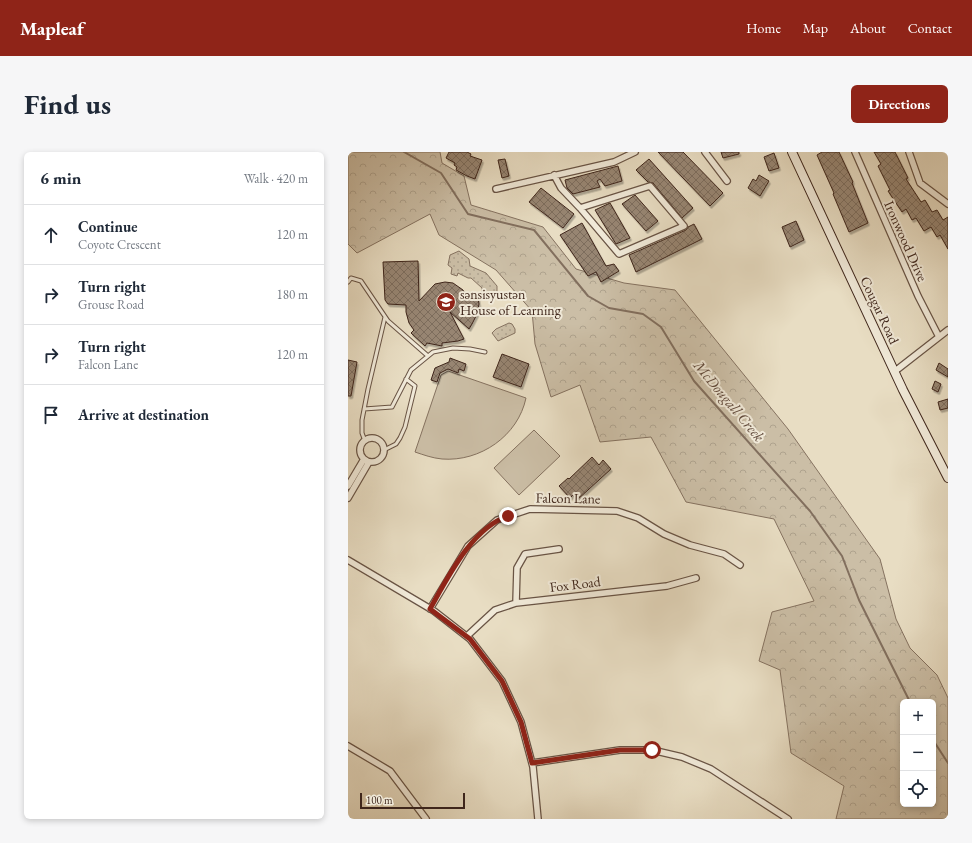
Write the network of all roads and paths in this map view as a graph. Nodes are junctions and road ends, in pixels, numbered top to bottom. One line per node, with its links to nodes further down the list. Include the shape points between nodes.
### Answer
1 (635, 152): 6 (street, via 614,162)
2 (705, 152): 7 (street)
3 (792, 152): 17 (street, Cougar Road)
4 (855, 152): 14 (street, Ironwood Drive)
5 (909, 152): 9 (street, via 920,183)
6 (554, 175): 8 (street); 10 (street, via 561,188)
7 (727, 181)
8 (496, 189)
9 (948, 204)
10 (580, 208): 10 (street, via 619,254 684,226 650,186)
11 (348, 282): 12 (lane, via 351,278 361,281)
12 (385, 317): 16 (lane); 19 (lane)
13 (948, 330): 14 (street)
14 (939, 338): 17 (street)
15 (486, 352): 16 (lane, via 470,348 453,348 433,352)
16 (428, 356): 18 (lane, via 411,370)
17 (894, 372): 23 (street, Cougar Road)
18 (406, 378): 19 (lane, via 392,407); 21 (lane, via 415,386 405,427 396,444)
19 (364, 408): 20 (lane, via 362,434)
20 (365, 440): 21 (street, via 376,439 382,443); 22 (street, via 360,453)
21 (384, 450): 22 (street, via 379,460)
22 (366, 460): 24 (street); 25 (street)
23 (948, 478)
24 (348, 486)
25 (348, 498)
26 (559, 549): 30 (street, via 525,554 517,568)
27 (348, 560): 31 (street)
28 (740, 565): 31 (street, Falcon Lane, via 724,554 690,545 664,534 638,518 617,511 530,509 498,520 468,546)
29 (696, 578): 30 (street, Fox Road, via 667,586)
30 (516, 603): 32 (street, Fox Road, via 495,610)
31 (430, 609): 32 (street)
32 (467, 636): 34 (street, via 502,681 521,722)
33 (348, 746): 35 (street, via 390,771)
34 (532, 763): 36 (street); 37 (street, via 620,750 652,750 682,756 711,769)
35 (426, 819)
36 (538, 819)
37 (788, 819)

